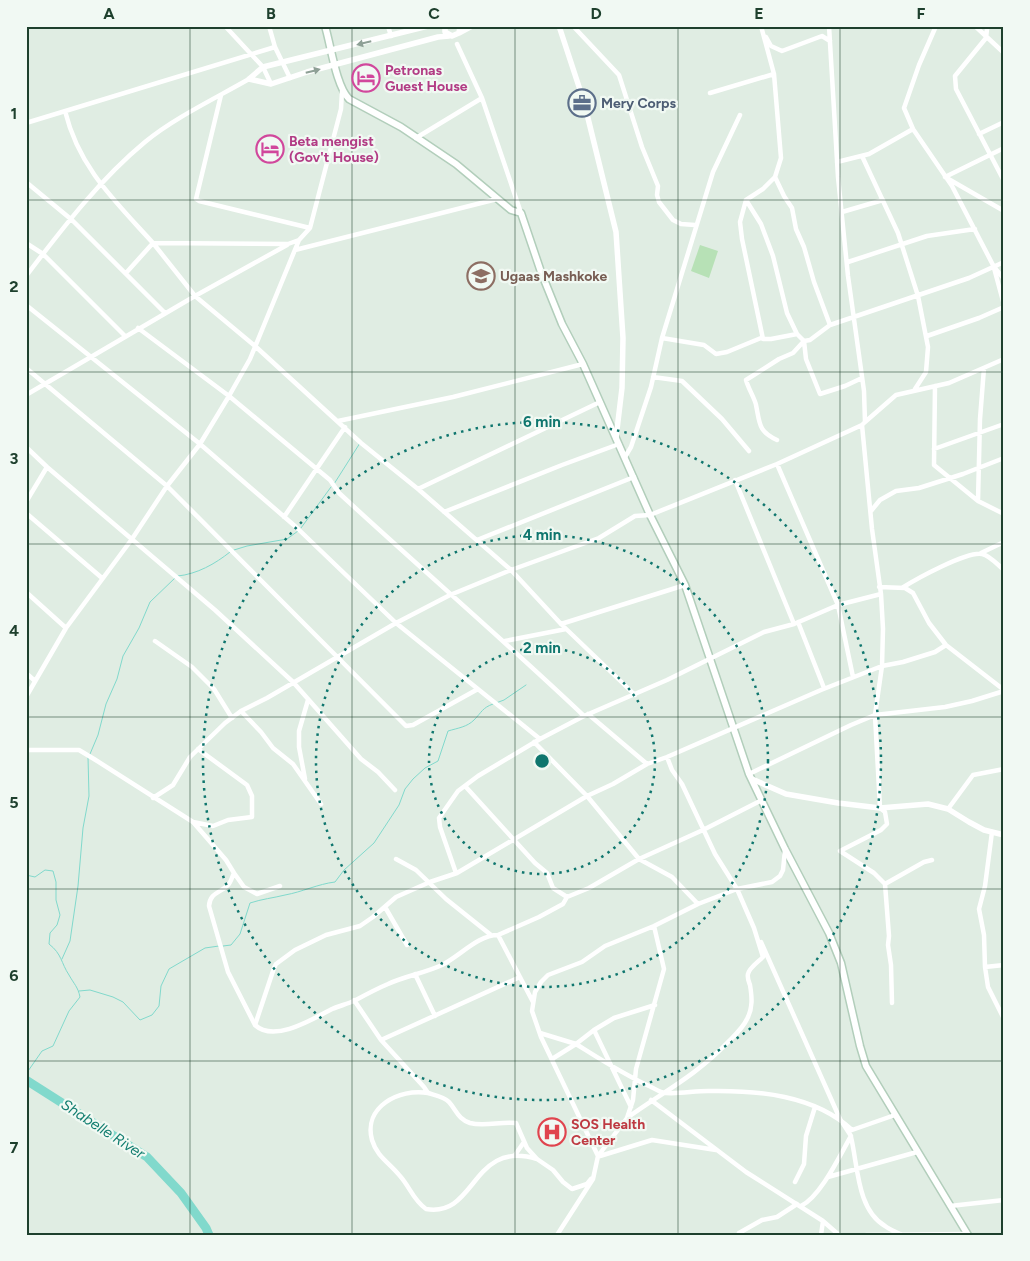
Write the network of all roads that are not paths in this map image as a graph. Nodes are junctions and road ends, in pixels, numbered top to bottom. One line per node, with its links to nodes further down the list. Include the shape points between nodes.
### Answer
1 (225, 26): 24 (street)
2 (269, 26): 22 (street)
3 (325, 26): 23 (main road)
4 (388, 26): 17 (street)
5 (428, 26): 17 (street)
6 (445, 26): 18 (street, via 445,32)
7 (460, 26): 16 (street)
8 (472, 26): 16 (street)
9 (559, 26): 110 (street, via 584,102 616,232 623,338)
10 (573, 26): 60 (street, via 619,75 658,186 659,202 673,220)
11 (829, 26): 20 (street)
12 (936, 26): 41 (street, via 904,108)
13 (975, 26): 19 (street)
14 (989, 26): 19 (street)
15 (762, 28): 20 (street, via 770,46 782,51 822,36); 29 (street)
16 (458, 34): 18 (street); 21 (street)
17 (391, 36): 23 (street, one-way to 23)
18 (450, 36): 21 (street); 27 (street, via 438,36)
19 (986, 38): 25 (street); 42 (street, via 955,76 956,88)
20 (830, 40): 47 (street)
21 (457, 44): 36 (street)
22 (275, 47): 24 (street); 26 (street)
23 (332, 50): 26 (street); 27 (main road)
24 (250, 53): 28 (street); 37 (street)
25 (1004, 53)
26 (282, 62): 28 (street); 30 (street)
27 (335, 66): 30 (street, one-way to 27); 33 (main road)
28 (263, 68): 31 (street); 32 (street)
29 (774, 74): 34 (street); 48 (street, via 782,148)
30 (290, 78): 32 (street)
31 (249, 79): 32 (street); 35 (street)
32 (271, 84)
33 (342, 90): 43 (main road, via 349,99); 61 (street, via 341,109)
34 (710, 93)
35 (222, 95): 52 (street, via 152,136); 61 (street, via 196,199)
36 (482, 98): 43 (street); 58 (street)
37 (65, 111): 40 (street); 52 (street, via 80,152)
38 (740, 116): 60 (street, via 712,172)
39 (1004, 122): 42 (street)
40 (26, 123)
41 (913, 129): 46 (street); 49 (street)
42 (979, 134): 45 (street)
43 (416, 138): 53 (main road, via 456,164)
44 (1004, 148): 45 (street)
45 (990, 155): 49 (street); 51 (street)
46 (862, 156): 47 (street); 55 (street)
47 (837, 162): 57 (street)
48 (775, 177): 54 (street); 82 (street, via 792,208 796,229)
49 (945, 177): 56 (street); 62 (street)
50 (26, 182): 59 (street)
51 (1004, 182)
52 (101, 185): 59 (street); 65 (street)
53 (497, 199): 58 (main road); 68 (street)
54 (746, 200): 84 (street, via 761,224 773,256 787,313); 88 (street, via 740,222)
55 (883, 200): 57 (street); 66 (street)
56 (1004, 211)
57 (842, 212): 70 (street)
58 (521, 213): 93 (main road, via 540,272)
59 (72, 220): 69 (street); 73 (street)
60 (695, 225): 87 (street)
61 (310, 228): 63 (street)
62 (975, 229): 66 (street); 72 (street)
63 (299, 240): 67 (street); 68 (street)
64 (26, 243): 69 (street)
65 (154, 243): 67 (street); 73 (street); 76 (street)
66 (902, 243): 70 (street); 77 (street)
67 (288, 244): 76 (street)
68 (295, 250): 90 (street)
69 (43, 254): 74 (street); 85 (street)
70 (848, 262): 81 (street)
71 (1004, 263): 72 (street)
72 (994, 267): 75 (street); 77 (street); 79 (street)
73 (126, 273): 80 (street)
74 (26, 276)
75 (1004, 279)
76 (195, 296): 80 (street); 90 (street)
77 (918, 296): 81 (street); 86 (street)
78 (26, 306): 91 (street)
79 (1004, 306): 86 (street)
80 (166, 313): 83 (street)
81 (854, 316): 82 (street); 97 (street)
82 (830, 325): 89 (street)
83 (138, 328): 85 (street); 102 (street)
84 (797, 334): 88 (street); 89 (street)
85 (125, 336): 91 (street)
86 (926, 336): 100 (street, via 926,372)
87 (662, 338): 88 (street, via 704,345 716,354); 96 (street)
88 (762, 338)
89 (804, 341): 97 (street, via 806,359 820,394); 109 (street, via 793,353 746,380 756,404 759,424 767,435)
90 (255, 346): 102 (street); 104 (street)
91 (90, 358): 98 (street); 111 (street)
92 (1004, 359): 95 (street)
93 (582, 364): 103 (main road); 104 (street, via 453,397)
94 (26, 368): 98 (street)
95 (984, 368): 99 (street); 108 (street)
96 (653, 377): 114 (street, via 682,380); 115 (street, via 631,447)
97 (862, 378): 105 (street)
98 (46, 384): 101 (street); 124 (street)
99 (935, 386): 100 (street); 113 (street)
100 (915, 390): 105 (street, via 896,395)
101 (26, 395)
102 (229, 396): 111 (street); 120 (street)
103 (600, 402): 110 (main road); 125 (street)
104 (338, 421): 107 (street)
105 (864, 424): 117 (street); 128 (street)
106 (1004, 424): 108 (street)
107 (345, 427): 120 (street); 125 (street)
108 (979, 434): 113 (street); 119 (street)
109 (778, 440)
110 (617, 441): 115 (main road); 129 (street)
111 (200, 444): 124 (street); 133 (street)
112 (26, 447): 118 (street)
113 (934, 449): 122 (street, via 934,465)
114 (749, 451)
115 (624, 457): 121 (main road)
116 (1004, 458): 119 (street)
117 (777, 464): 123 (street); 147 (street)
118 (47, 468): 127 (street); 134 (street)
119 (978, 468): 122 (street); 126 (street)
120 (317, 469): 133 (street); 146 (street)
121 (634, 477): 132 (main road); 135 (street)
122 (951, 478): 126 (street); 128 (street, via 896,491 880,500)
123 (735, 480): 132 (street); 149 (street)
124 (167, 486): 134 (street); 156 (street)
125 (418, 489): 129 (street)
126 (978, 501): 131 (street)
127 (26, 502)
128 (871, 511): 142 (street)
129 (444, 512): 135 (street)
130 (26, 513): 140 (street)
131 (1004, 514)
132 (650, 515): 138 (street, via 635,516 599,538); 141 (main road)
133 (284, 517): 148 (street)
134 (132, 539): 140 (street); 162 (street, via 194,590)
135 (477, 540): 138 (street)
136 (1004, 542): 137 (street)
137 (980, 553): 139 (street); 143 (street, via 922,575)
138 (511, 570): 146 (street); 150 (street)
139 (1004, 570)
140 (102, 578): 151 (street)
141 (685, 585): 150 (street); 157 (main road)
142 (879, 587): 143 (street); 145 (street)
143 (902, 588): 155 (street, via 913,593 929,623)
144 (26, 592): 151 (street)
145 (881, 594): 147 (street); 158 (street)
146 (450, 595): 148 (street); 154 (street)
147 (838, 605): 149 (street); 160 (street)
148 (396, 623): 156 (street); 164 (street)
149 (796, 623): 157 (street, via 764,632); 163 (street)
150 (561, 624): 152 (street)
151 (66, 628): 161 (street)
152 (566, 629): 154 (street); 166 (street)
153 (155, 641): 172 (street, via 192,667 214,689)
154 (505, 641): 170 (street)
155 (946, 645): 158 (street, via 935,652); 165 (street)
156 (340, 657): 162 (street); 164 (street, via 406,726)
157 (710, 659): 166 (street); 173 (main road)
158 (882, 666): 160 (street); 171 (street)
159 (26, 673): 161 (street)
160 (853, 677): 163 (street)
161 (35, 681): 167 (street)
162 (293, 682): 168 (street); 169 (street)
163 (824, 688): 173 (street)
164 (478, 689): 174 (street)
165 (1004, 690): 171 (street, via 945,707)
166 (636, 695): 170 (street)
167 (26, 696)
168 (308, 700): 182 (street, via 299,731); 184 (street, via 360,759)
169 (241, 711): 172 (street); 182 (street, via 273,748 293,764)
170 (586, 715): 174 (street); 179 (street)
171 (875, 716): 181 (street); 189 (street)
172 (232, 718): 176 (street)
173 (732, 728): 178 (street); 181 (main road)
174 (540, 739): 175 (street)
175 (534, 742): 183 (street); 185 (street)
176 (198, 748): 186 (street, via 173,785); 191 (street, via 247,785 252,796 252,817 212,826)
177 (26, 750): 186 (street, via 79,750 127,778)
178 (667, 757): 179 (street); 192 (street)
179 (647, 764): 185 (street)
180 (1004, 769): 190 (street, via 973,775)
181 (751, 776): 187 (main road); 189 (street, via 792,795)
182 (306, 782): 188 (street)
183 (465, 786): 195 (street); 201 (street, via 439,818)
184 (395, 790)
185 (587, 796): 195 (street); 198 (street)
186 (153, 798): 191 (street)
187 (762, 800): 192 (street); 196 (main road)
188 (321, 804)
189 (880, 808): 190 (street, via 928,804); 203 (street, via 885,812 888,824 840,851 874,872)
190 (948, 809): 193 (street)
191 (193, 822): 200 (street)
192 (703, 830): 198 (street); 205 (street)
193 (992, 832): 194 (street); 215 (street, via 979,909)
194 (1004, 835)
195 (513, 840): 201 (street); 206 (street, via 547,873 552,888)
196 (785, 849): 205 (street, via 780,876 772,882); 237 (main road, via 830,934 841,962 866,1066)
197 (396, 859): 202 (street)
198 (639, 859): 206 (street, via 590,888); 207 (street, via 672,877)
199 (932, 860): 203 (street)
200 (234, 873): 204 (street, via 244,887 257,894); 224 (street, via 228,886 213,895 209,906 228,972)
201 (456, 873): 202 (street)
202 (430, 882): 208 (street, via 396,898); 211 (street)
203 (885, 884): 220 (street)
204 (280, 886)
205 (736, 889): 207 (street); 210 (street)
206 (567, 897): 212 (street, via 564,904)
207 (698, 904): 209 (street)
208 (385, 907): 213 (street); 224 (street, via 360,926 295,950 276,964)
209 (654, 926): 219 (street, via 605,946 575,966 548,976 541,982); 221 (street, via 664,969)
210 (754, 928): 233 (street, via 763,957 747,976 752,997 747,1019 700,1069); 239 (street)
211 (491, 935): 212 (street); 216 (street, via 442,965)
212 (498, 935): 217 (street)
213 (407, 945)
214 (1004, 965): 215 (street)
215 (985, 967): 223 (street, via 988,988)
216 (415, 974): 218 (street); 222 (street)
217 (520, 977): 219 (street); 222 (street)
218 (354, 1000): 224 (street, via 308,1023 275,1032); 227 (street)
219 (532, 1002): 226 (street)
220 (892, 1003)
221 (655, 1005): 225 (street, via 614,1018); 231 (street)
222 (435, 1016): 227 (street)
223 (1004, 1019)
224 (255, 1025)
225 (594, 1030): 228 (street); 230 (street)
226 (540, 1033): 228 (street); 229 (street)
227 (381, 1040): 232 (street)
228 (576, 1044): 229 (street); 230 (street)
229 (552, 1059): 245 (street)
230 (611, 1065): 231 (street); 235 (street)
231 (635, 1080): 233 (street); 235 (street)
232 (428, 1093): 241 (street, via 449,1102 463,1121 479,1125 516,1123); 244 (street, via 407,1093 382,1104 374,1114 370,1131 382,1159 400,1176 421,1206 432,1210 450,1205 464,1196 490,1163)
233 (665, 1093): 234 (street); 236 (street, via 755,1093)
234 (651, 1100): 238 (street); 242 (street)
235 (631, 1107): 238 (street)
236 (815, 1107): 239 (street); 250 (street, via 806,1136 804,1164)
237 (895, 1115): 239 (street, via 852,1130); 243 (main road)
238 (627, 1118): 245 (street)
239 (840, 1119): 240 (street)
240 (851, 1136): 247 (street); 249 (street)
241 (524, 1142): 244 (street); 246 (street)
242 (717, 1150): 245 (street, via 652,1140); 252 (street)
243 (917, 1152): 247 (street); 253 (main road)
244 (515, 1155): 246 (street)
245 (598, 1156): 248 (street)
246 (537, 1158): 248 (street, via 572,1189 587,1184)
247 (858, 1168): 249 (street); 261 (street, via 864,1202 872,1215)
248 (596, 1172): 257 (street)
249 (828, 1177): 252 (street, via 808,1201)
250 (795, 1182)
251 (1004, 1200): 253 (street)
252 (799, 1205): 254 (street); 255 (street, via 777,1218 762,1220)
253 (950, 1206): 256 (main road)
254 (823, 1220): 258 (street); 259 (street)
255 (738, 1233)
256 (967, 1234): 261 (street)
257 (557, 1235)
258 (821, 1235)
259 (839, 1235)
260 (866, 1235): 261 (street)
261 (902, 1235)

